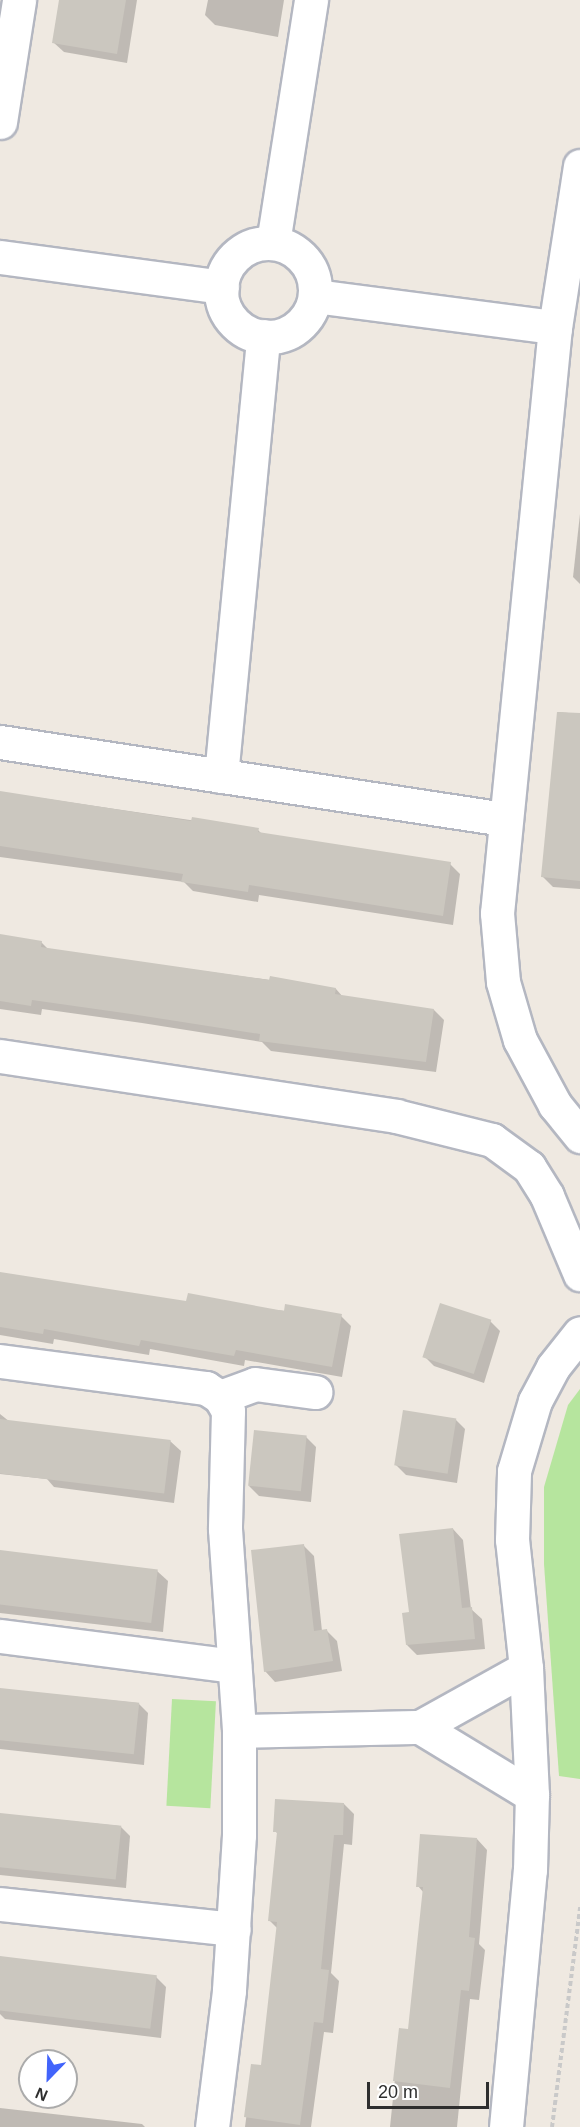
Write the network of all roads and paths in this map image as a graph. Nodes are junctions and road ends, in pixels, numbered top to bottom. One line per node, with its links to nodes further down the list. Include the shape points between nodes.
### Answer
1 (19, 0): 3 (street)
2 (311, 0): 5 (street)
3 (0, 122)
4 (580, 166): 9 (street)
5 (273, 243): 7 (street, via 261,243 238,254 224,275); 8 (street, via 286,246 305,261 315,284)
6 (0, 257): 7 (street)
7 (222, 287): 10 (street, via 222,299 232,320)
8 (315, 296): 9 (street); 10 (street, via 312,308 297,327)
9 (555, 327): 13 (street)
10 (263, 336): 12 (street)
11 (0, 742): 12 (street)
12 (221, 776): 13 (street)
13 (504, 819): 15 (street, via 497,913 507,999 537,1075)
14 (0, 1056): 16 (street, via 396,1116 492,1140 529,1167 547,1196)
15 (580, 1136)
16 (580, 1274)
17 (580, 1333): 23 (street, via 553,1368 535,1401 514,1471 512,1540)
18 (0, 1361): 20 (street, via 206,1388)
19 (315, 1392): 20 (street, via 255,1384)
20 (220, 1397): 22 (street, via 229,1421 225,1530)
21 (0, 1636): 22 (street)
22 (234, 1666): 25 (street)
23 (526, 1668): 24 (street); 26 (street)
24 (420, 1727): 25 (street); 26 (street)
25 (239, 1731): 29 (street)
26 (532, 1795): 31 (street, via 524,1957)
27 (0, 1904): 29 (street)
28 (580, 1907): 32 (path)
29 (234, 1929): 30 (street)
30 (212, 2127)
31 (506, 2127)
32 (552, 2127)

